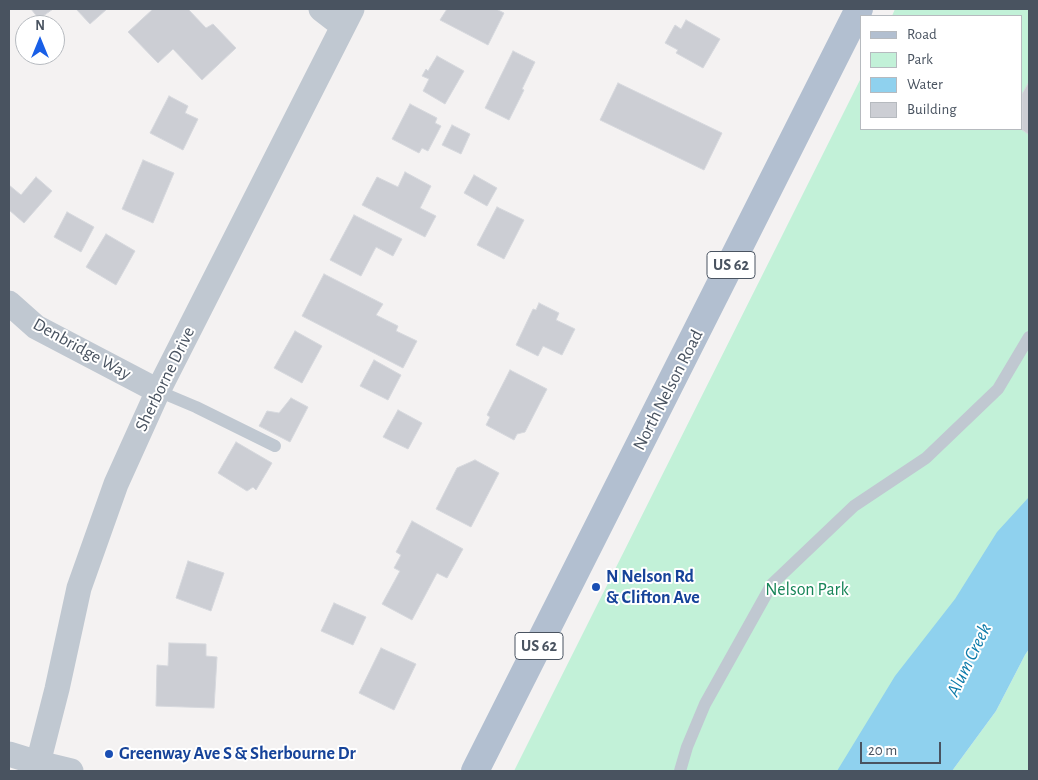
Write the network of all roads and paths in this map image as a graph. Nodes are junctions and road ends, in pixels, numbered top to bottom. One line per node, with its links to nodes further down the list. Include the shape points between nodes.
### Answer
1 (321, 9): 3 (street)
2 (859, 9): 11 (main road, North Nelson Road / US 62)
3 (347, 18): 6 (street, Sherborne Drive)
4 (9, 303): 6 (street, Denbridge Way, via 36,327)
5 (1029, 337): 12 (lane, via 998,389 926,458 854,506 772,584 705,704)
6 (158, 391): 7 (lane); 9 (street, Sherborne Drive, via 116,484 79,588)
7 (275, 446)
8 (9, 754): 9 (street)
9 (37, 767): 10 (street)
10 (71, 771)
11 (475, 771)
12 (680, 771)

